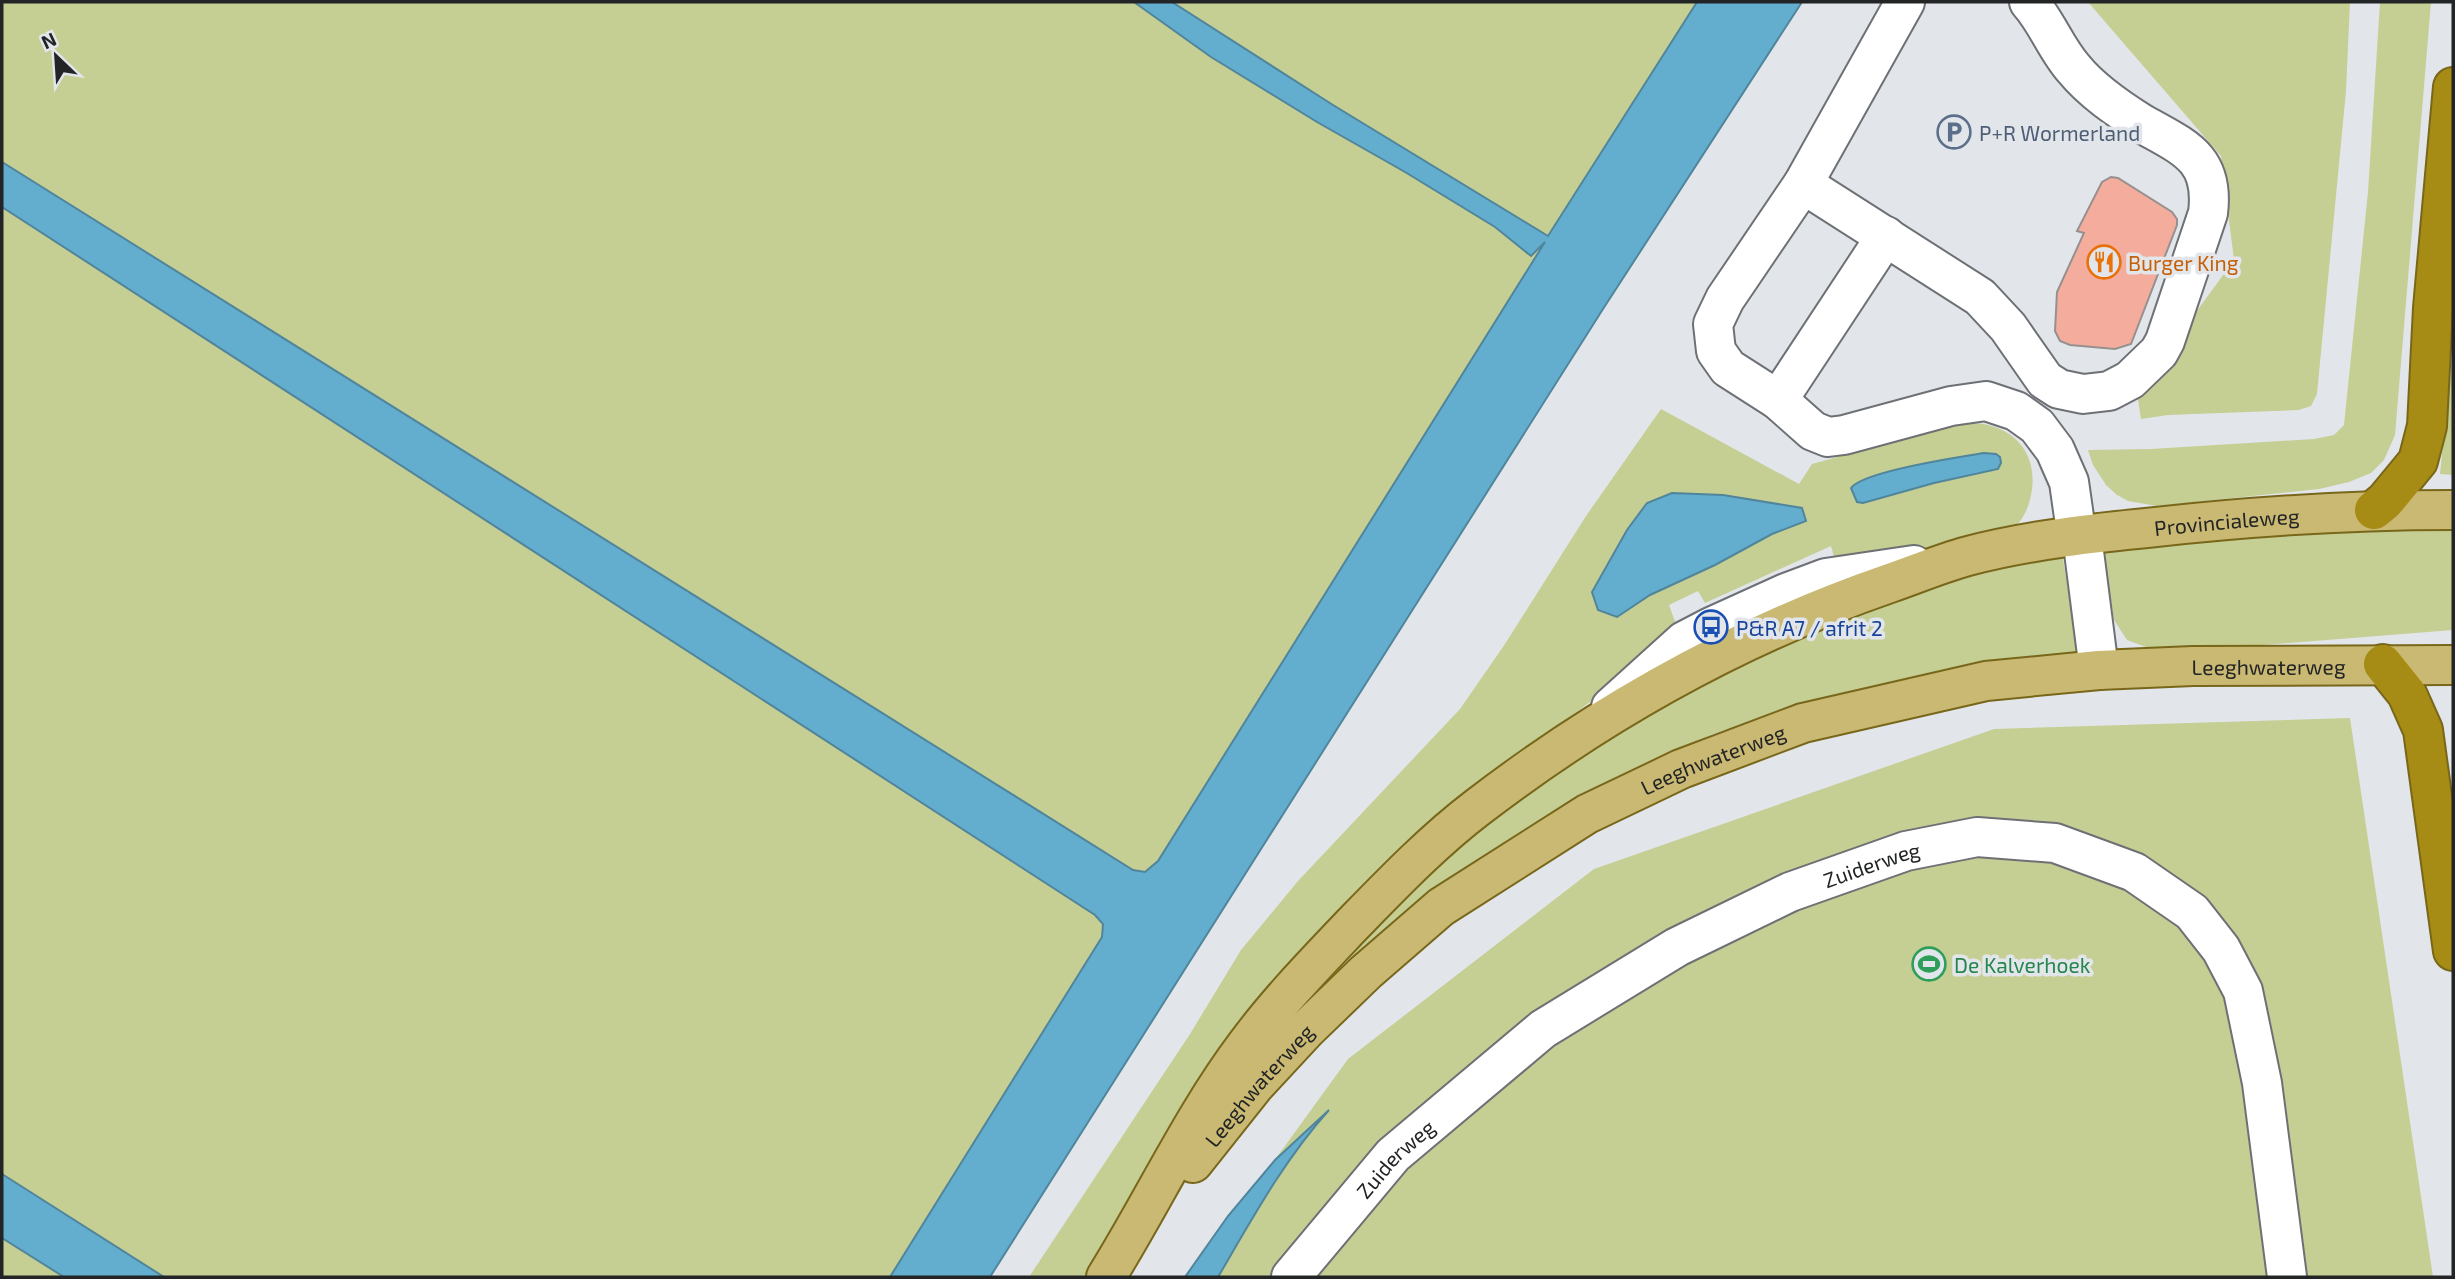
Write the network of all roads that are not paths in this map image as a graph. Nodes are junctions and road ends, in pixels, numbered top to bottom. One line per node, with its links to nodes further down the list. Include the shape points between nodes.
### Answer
1 (1905, 2): 4 (lane)
2 (2029, 2): 5 (lane, via 2072,68 2101,95 2187,149 2205,172 2208,213 2159,352 2130,380 2109,391 2083,394 2059,390 2045,380 2008,327 1980,297)
3 (2453, 87): 7 (highway, via 2427,426 2418,461)
4 (1803, 184): 5 (lane); 6 (lane, via 1713,324 1716,351 1728,368)
5 (1886, 236): 6 (lane)
6 (1778, 400): 9 (lane, via 1813,431 1828,437 1986,401 2016,411 2036,426 2055,450 2069,482)
7 (2374, 510): 8 (main road); 9 (main road, Provincialeweg, via 2244,517)
8 (2453, 510)
9 (2078, 535): 12 (lane); 14 (main road, Leeghwaterweg, via 1968,556 1793,620 1680,675 1584,732 1476,809 1392,884 1307,971 1247,1044 1190,1128)
10 (2383, 664): 11 (main road, Leeghwaterweg); 12 (main road, Leeghwaterweg); 13 (highway, via 2407,694 2423,730)
11 (2453, 665)
12 (2099, 670): 14 (main road, Leeghwaterweg, via 1986,681 1803,723 1681,769 1587,814 1441,907 1366,972 1255,1085)
13 (2453, 951)
14 (1139, 1225): 15 (main road, Leeghwaterweg)
15 (1106, 1277)
16 (1291, 1277): 17 (lane, Zuiderweg, via 1393,1155 1543,1029 1677,947 1790,892 1906,850 1977,837 2055,843 2134,872 2192,912 2221,949 2243,991 2262,1083)
17 (2287, 1277)

